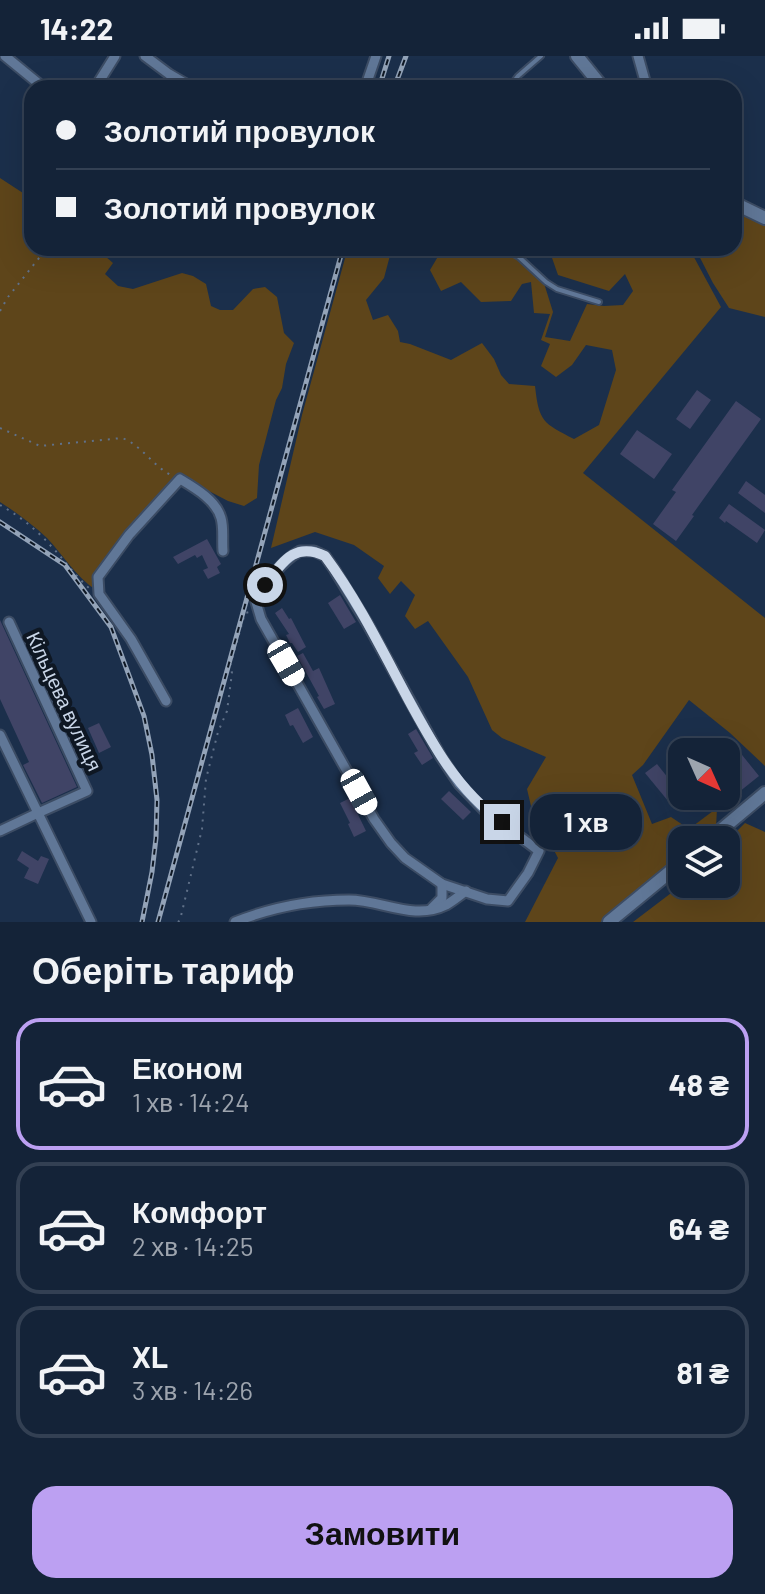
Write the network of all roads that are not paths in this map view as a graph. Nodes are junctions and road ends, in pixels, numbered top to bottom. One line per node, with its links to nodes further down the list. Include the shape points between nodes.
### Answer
1 (5, 56): 8 (street)
2 (115, 56): 9 (street)
3 (145, 56): 10 (street)
4 (376, 56): 11 (street)
5 (541, 56): 12 (lane)
6 (577, 56): 13 (street)
7 (638, 56): 14 (street)
8 (34, 80)
9 (100, 80)
10 (179, 80)
11 (368, 80)
12 (515, 80)
13 (596, 80)
14 (645, 80)
15 (742, 207): 16 (street)
16 (765, 218)
17 (517, 256): 18 (lane, via 557,289)
18 (599, 302)
19 (223, 551): 21 (street, via 216,507 180,479 98,577 99,594)
20 (9, 622): 24 (street, Кільцева вулиця, via 87,791)
21 (166, 701)
22 (0, 735): 24 (street)
23 (765, 793): 25 (street)
24 (38, 813): 26 (street, Кільцева вулиця); 31 (street)
25 (726, 826)
26 (0, 831)
27 (668, 874): 33 (street)
28 (442, 884): 29 (street); 29 (street, via 405,858 374,819 261,619 257,606 265,585 300,551 325,556 459,784 539,851 508,901); 30 (street, via 442,898)
29 (466, 891): 30 (street)
30 (426, 912): 32 (street, via 350,900 289,906)
31 (91, 922)
32 (235, 922)
33 (609, 922)

